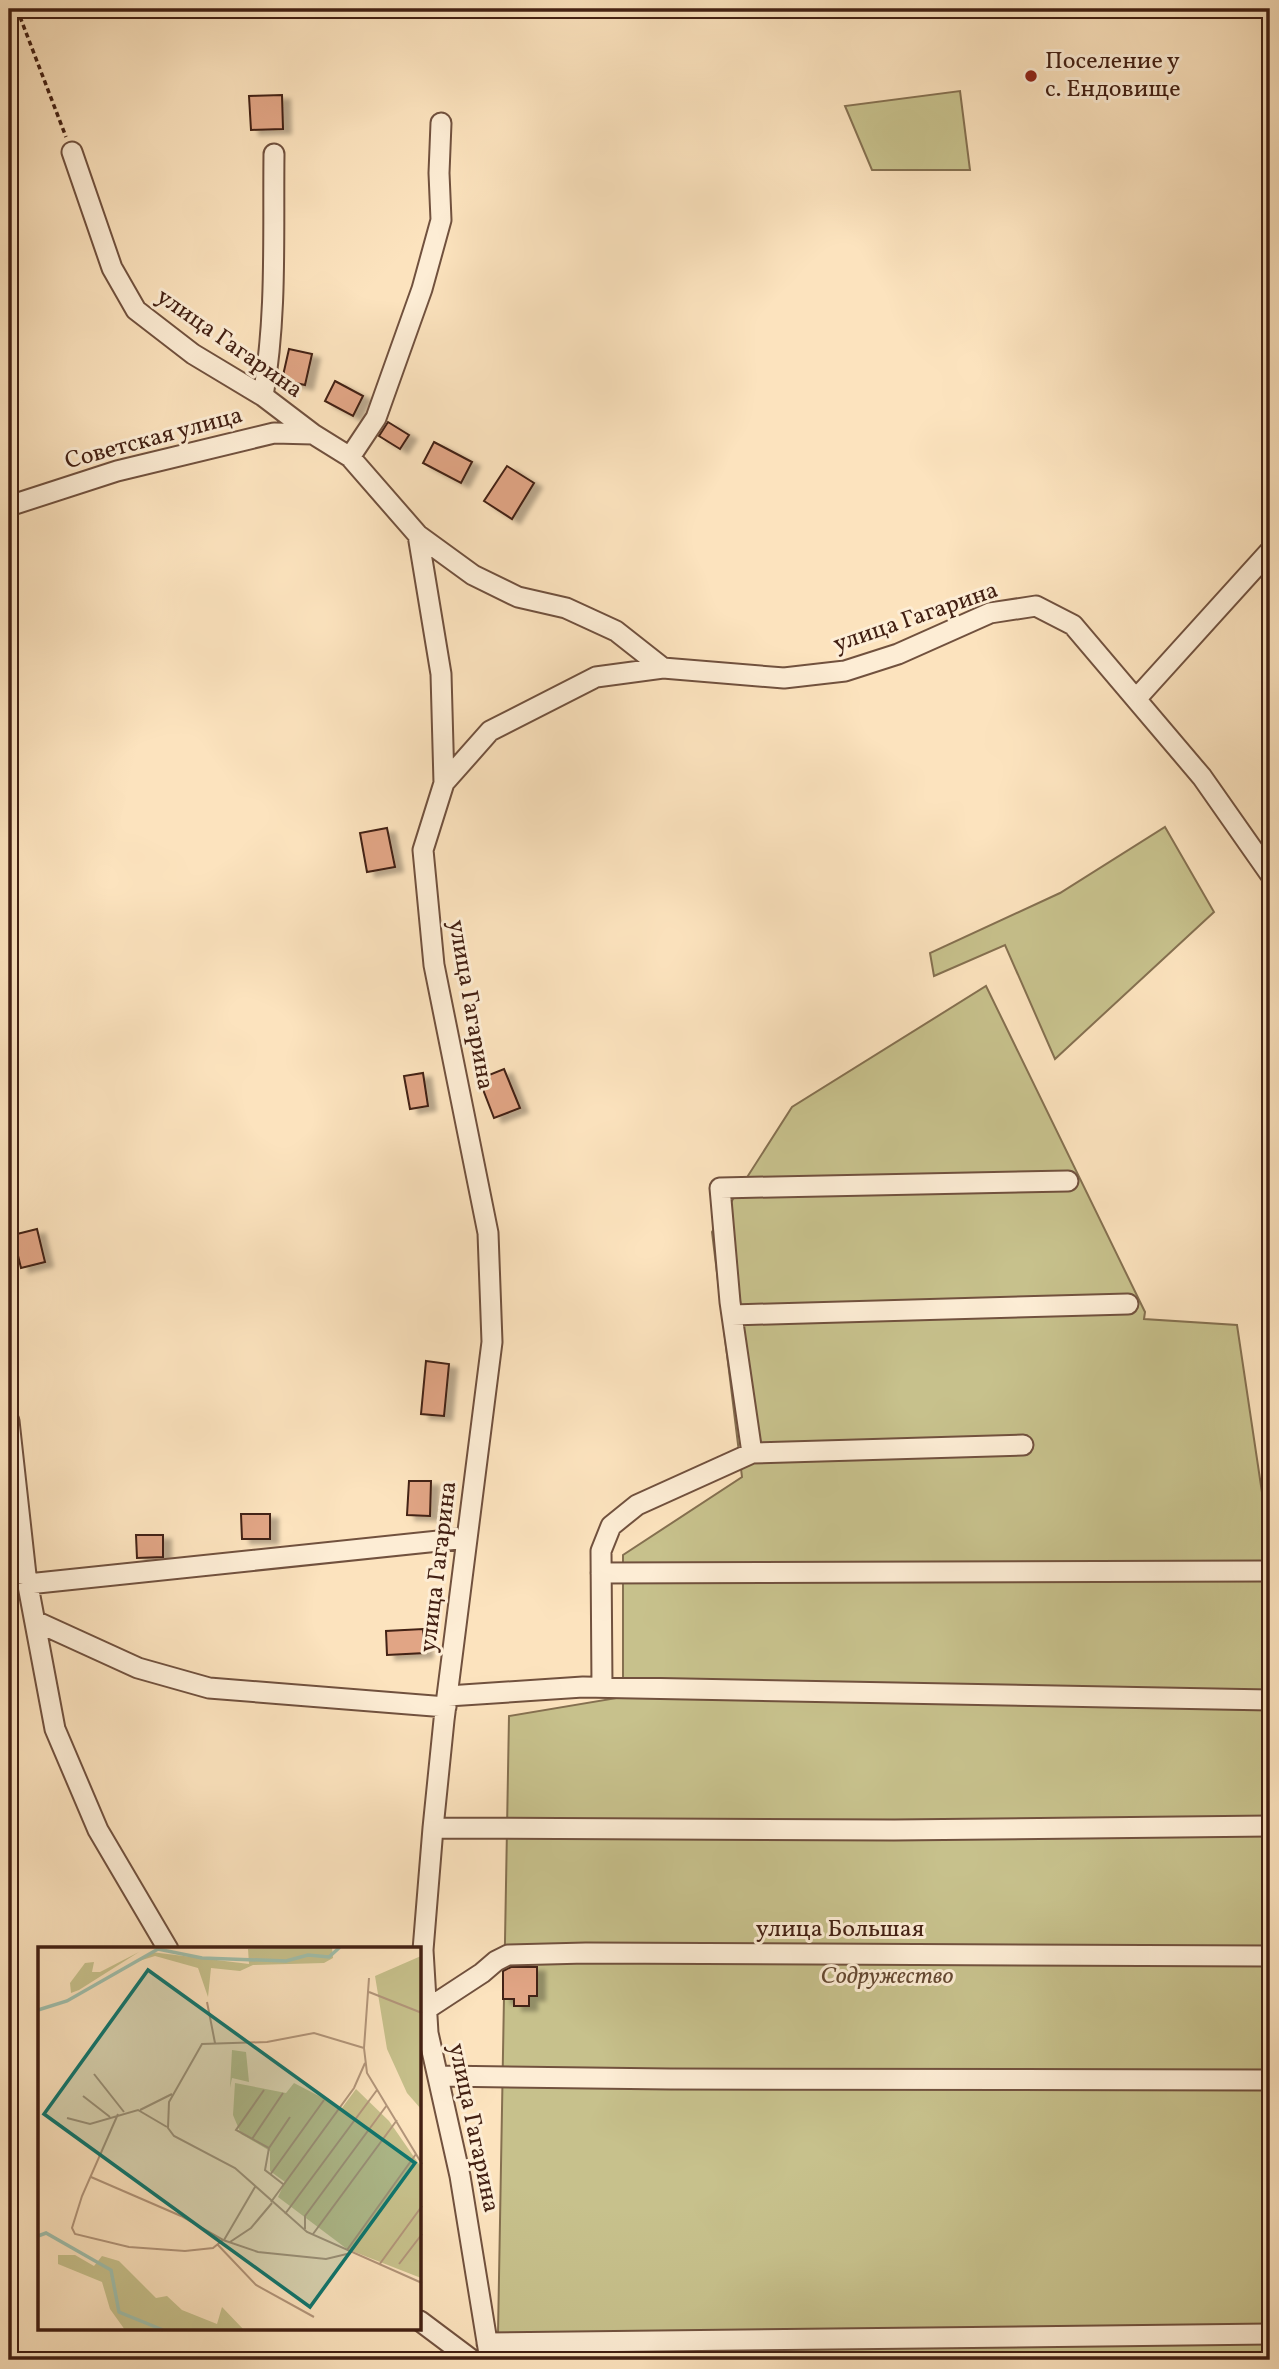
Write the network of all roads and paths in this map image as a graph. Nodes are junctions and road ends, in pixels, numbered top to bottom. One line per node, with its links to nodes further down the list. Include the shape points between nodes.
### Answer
1 (17, 9): 3 (path)
2 (441, 123): 7 (street, via 441,219 422,289 376,418)
3 (72, 152): 5 (street, улица Гагарина, via 112,268 136,310 193,354)
4 (274, 154): 5 (street, via 273,314)
5 (263, 396): 6 (street, улица Гагарина)
6 (313, 434): 7 (street, улица Гагарина); 8 (street, Советская улица, via 274,433 117,471)
7 (350, 457): 9 (street, улица Гагарина)
8 (9, 506)
9 (418, 535): 11 (street, улица Гагарина, via 474,575 518,597 566,608 616,631); 13 (street, улица Гагарина, via 441,674)
10 (1270, 551): 12 (street)
11 (663, 667): 12 (street, улица Гагарина, via 784,678 845,671 990,613 1036,606 1073,625); 13 (street, улица Гагарина, via 597,677 490,731)
12 (1136, 699): 14 (street, улица Гагарина, via 1202,777)
13 (444, 783): 21 (street, улица Гагарина, via 424,850 425,863 434,965 488,1233 492,1342)
14 (1270, 874)
15 (1068, 1181): 17 (street, via 720,1188)
16 (1128, 1304): 17 (street)
17 (732, 1315): 20 (street)
18 (9, 1421): 24 (street)
19 (1023, 1444): 20 (street)
20 (752, 1453): 23 (street, via 637,1506 611,1526 601,1551)
21 (467, 1538): 24 (street); 28 (street, улица Гагарина)
22 (1266, 1571): 23 (street)
23 (601, 1573): 26 (street)
24 (21, 1577): 25 (street)
25 (35, 1620): 28 (street, via 138,1668 209,1688); 31 (street, via 55,1729 98,1830)
26 (602, 1687): 27 (street); 28 (street)
27 (1270, 1700)
28 (447, 1702): 30 (street, улица Гагарина)
29 (1270, 1826): 30 (street)
30 (432, 1828): 33 (street, улица Гагарина, via 423,1950)
31 (167, 1947)
32 (1270, 1956): 33 (street, улица Большая, via 508,1955)
33 (427, 2009): 34 (street, улица Гагарина)
34 (438, 2076): 35 (street); 38 (street, улица Гагарина, via 460,2176)
35 (1270, 2080)
36 (422, 2322): 39 (street)
37 (1270, 2333): 38 (street)
38 (488, 2351)
39 (472, 2360)

